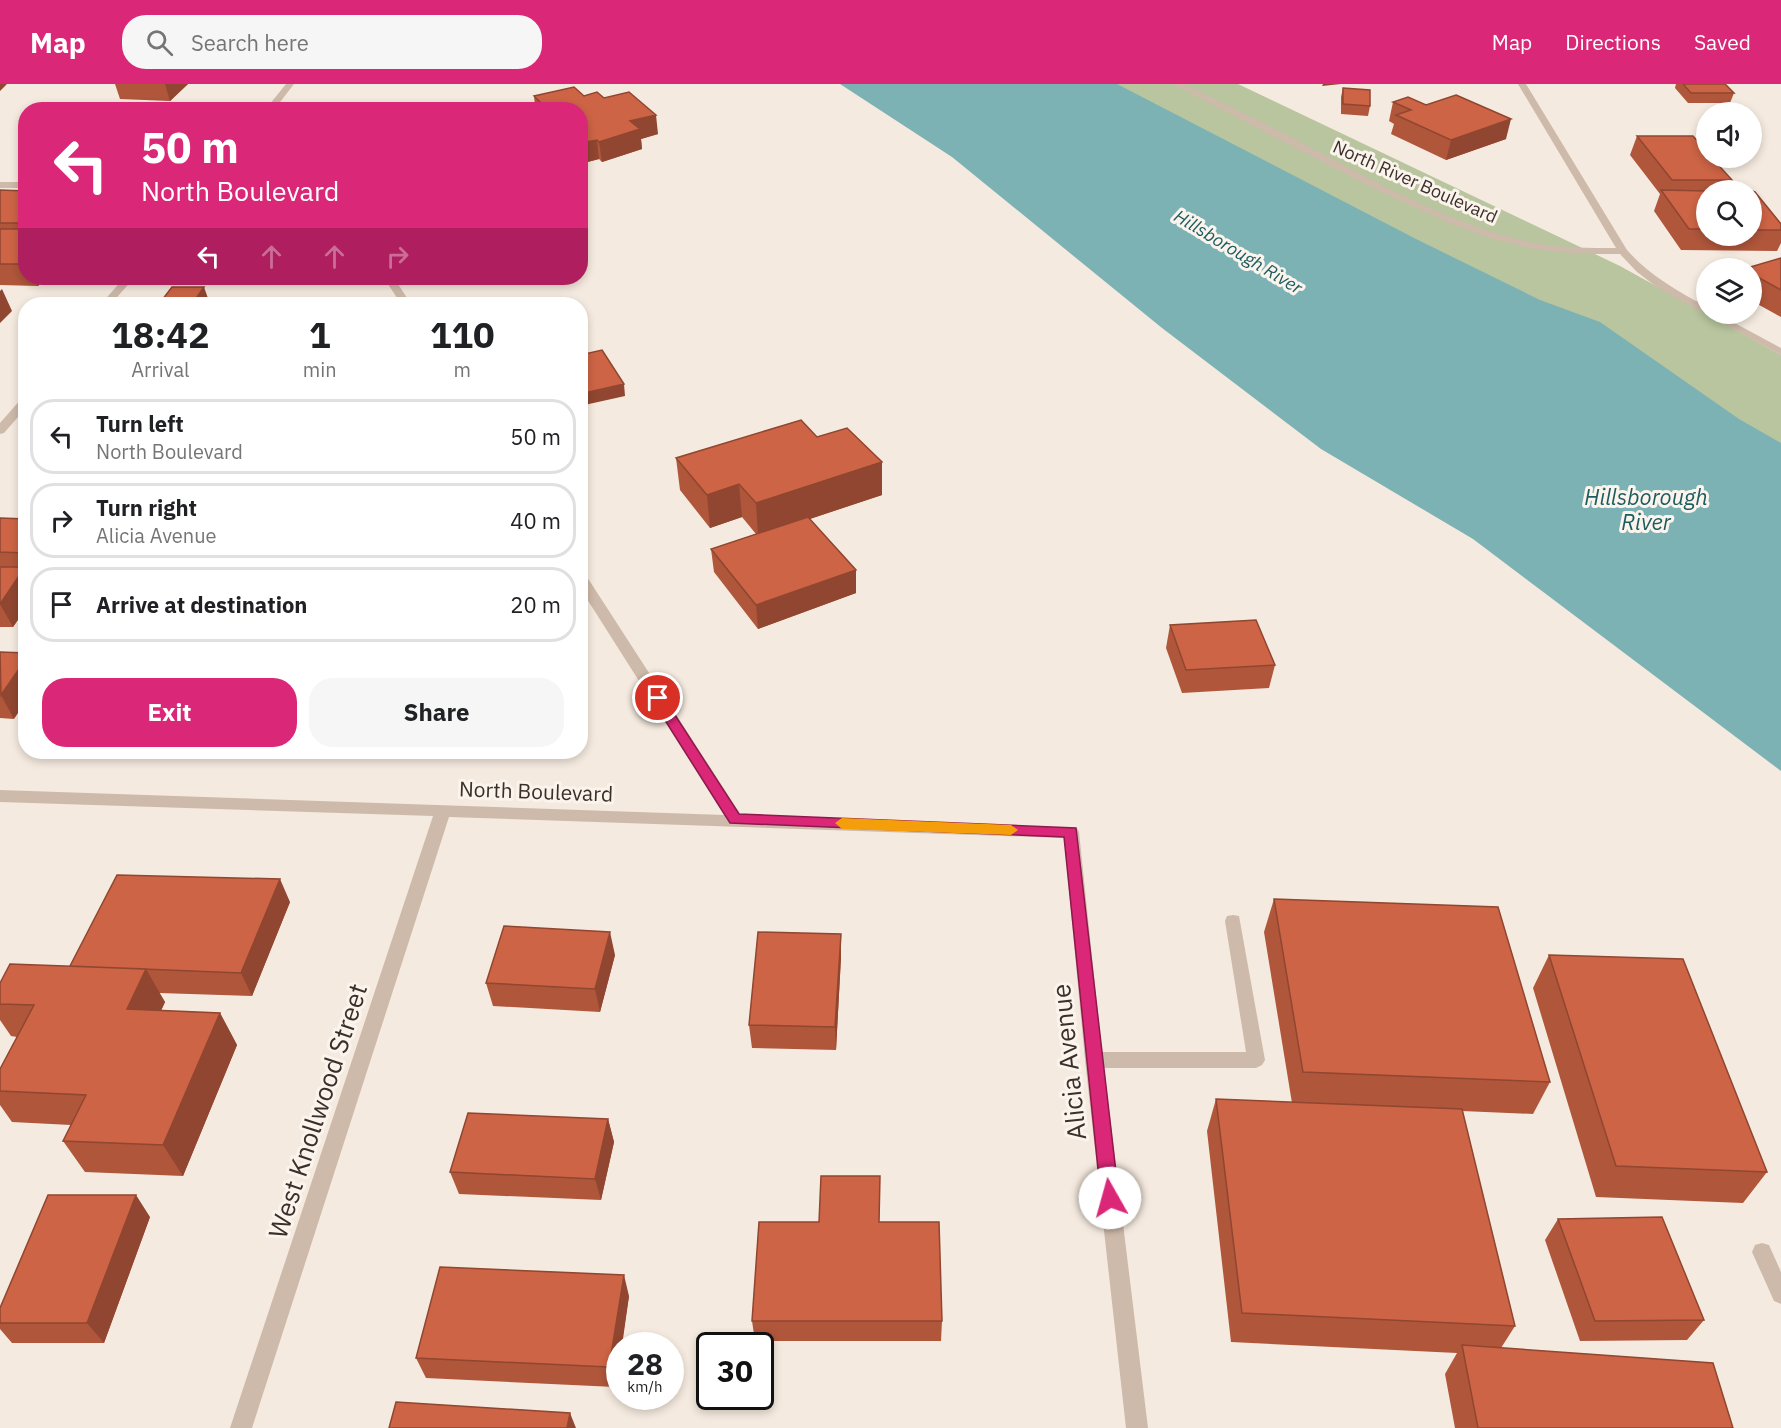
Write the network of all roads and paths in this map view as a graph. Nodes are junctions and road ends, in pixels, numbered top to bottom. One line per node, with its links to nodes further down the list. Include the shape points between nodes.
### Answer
1 (290, 84): 4 (street)
2 (1177, 84): 7 (street, North River Boulevard, via 1337,168 1479,233 1555,249)
3 (1522, 84): 7 (street)
4 (275, 102)
5 (0, 185): 6 (street)
6 (18, 185)
7 (1623, 251): 10 (street, via 1636,268)
8 (123, 285): 9 (street)
9 (112, 297)
10 (1696, 305)
11 (1729, 324): 12 (street)
12 (1781, 352)
13 (18, 409): 14 (street)
14 (0, 430)
15 (588, 590): 18 (street)
16 (0, 796): 17 (street, North Boulevard)
17 (443, 811): 18 (street, North Boulevard); 24 (street, West Knollwood Street)
18 (735, 819): 19 (street, North Boulevard)
19 (1071, 832): 21 (street, Alicia Avenue)
20 (1233, 921): 21 (street, via 1256,1060)
21 (1094, 1060): 25 (street, Alicia Avenue)
22 (1762, 1252): 23 (street)
23 (1781, 1294)
24 (241, 1428)
25 (1137, 1428)

